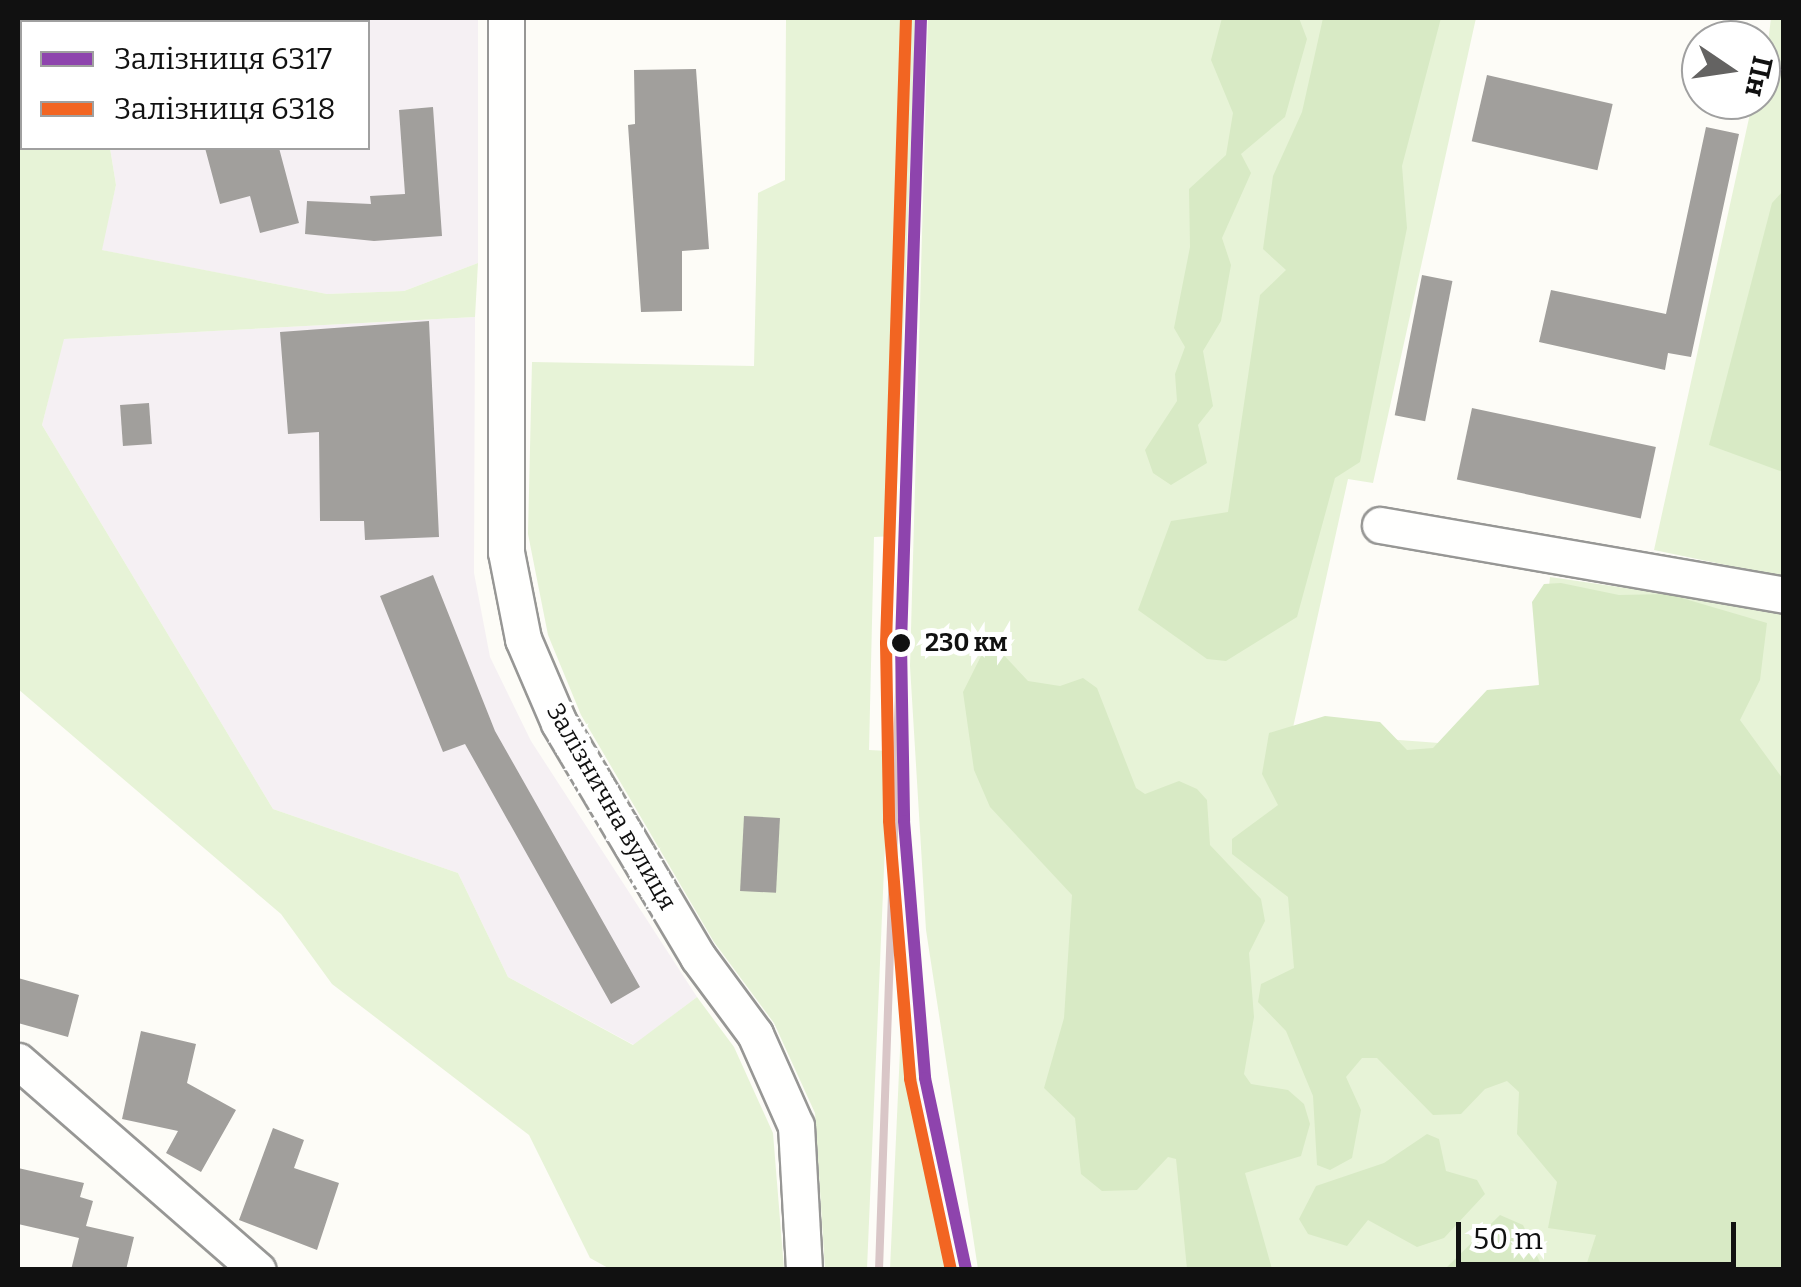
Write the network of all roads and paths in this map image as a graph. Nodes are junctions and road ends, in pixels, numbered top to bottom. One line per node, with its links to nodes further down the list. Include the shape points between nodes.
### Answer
1 (506, 18): 6 (street, Залізнична вулиця, via 506,552 522,639 558,723 698,957 755,1034 796,1126)
2 (1380, 525): 3 (street)
3 (1784, 594)
4 (18, 1061): 5 (street)
5 (258, 1270)
6 (804, 1270)

